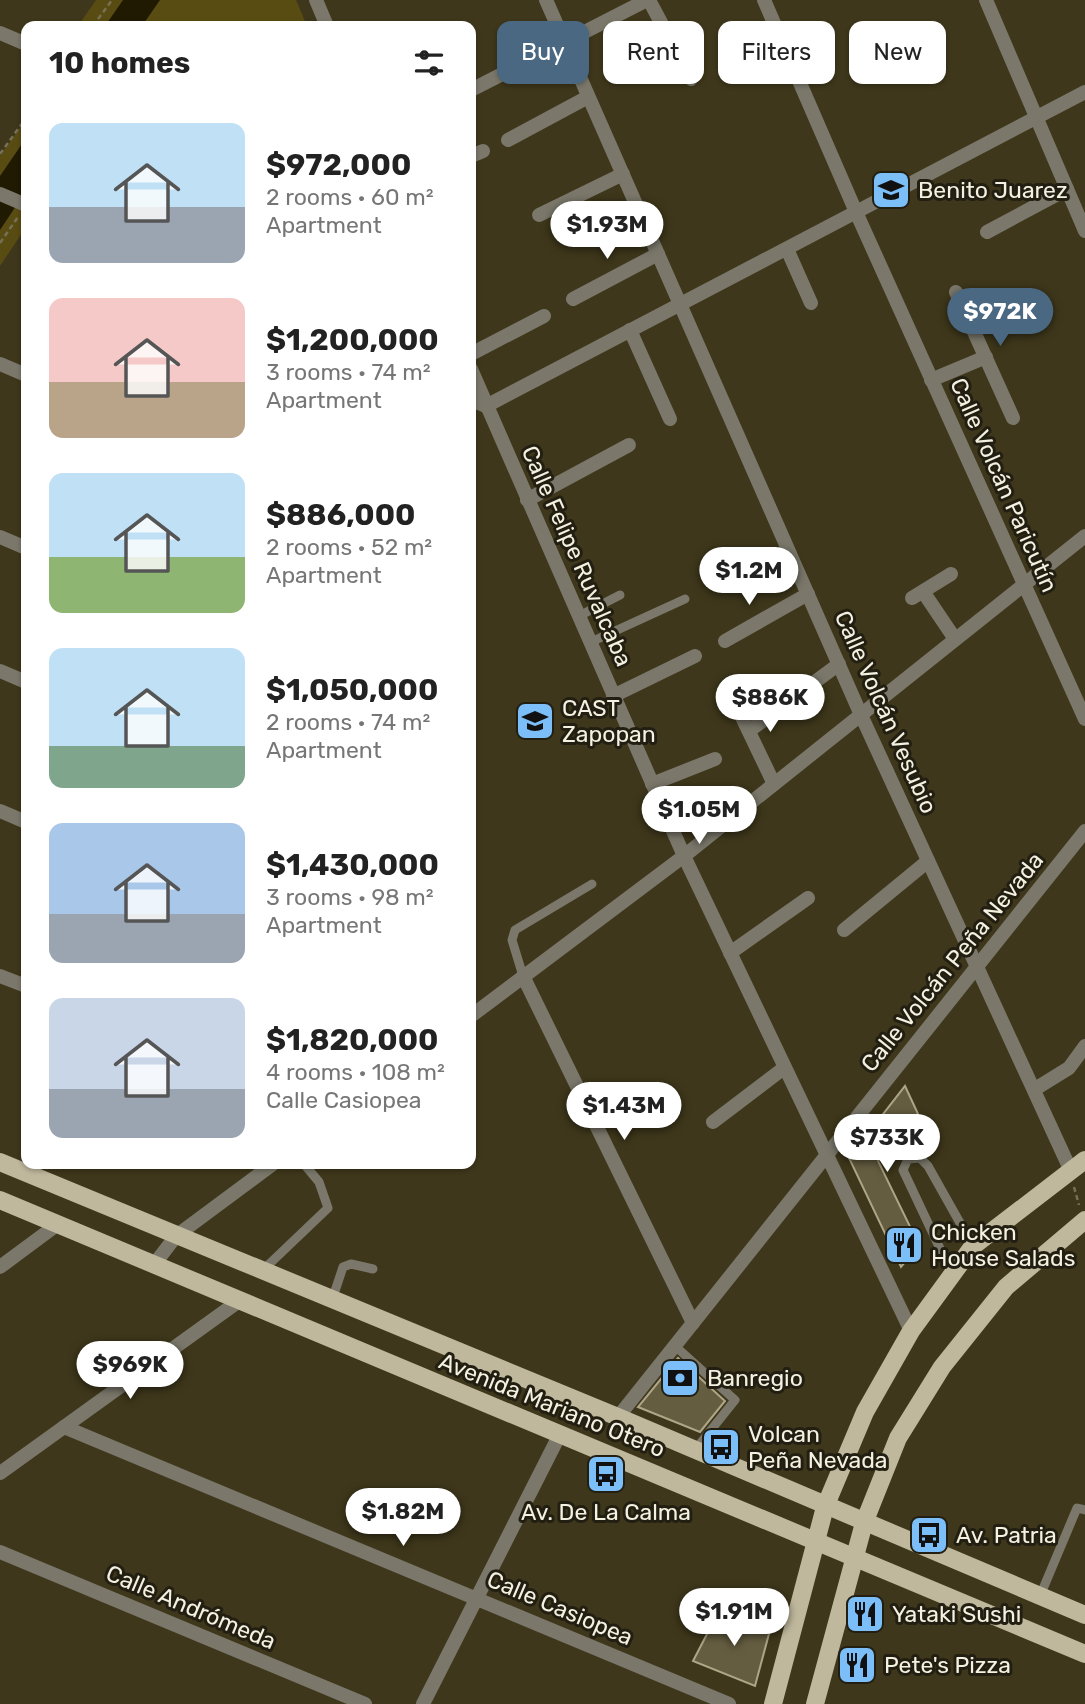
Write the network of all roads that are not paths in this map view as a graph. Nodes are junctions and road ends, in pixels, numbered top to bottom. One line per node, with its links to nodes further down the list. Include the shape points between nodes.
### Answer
1 (316, 0): 6 (street)
2 (546, 0): 7 (street, Calle Volcán Vesubio)
3 (648, 0): 8 (street); 9 (street)
4 (764, 0): 23 (street, Calle Volcán Paricutín)
5 (986, 0): 17 (street)
6 (325, 21)
7 (555, 21)
8 (659, 21)
9 (589, 30)
10 (0, 33): 11 (street)
11 (21, 42)
12 (497, 77): 14 (street)
13 (582, 84): 16 (street, Calle Volcán Vesubio)
14 (476, 87)
15 (1085, 92): 17 (street)
16 (588, 97): 18 (street); 19 (street, Calle Volcán Vesubio)
17 (1037, 117): 20 (street); 23 (street)
18 (508, 140)
19 (623, 174): 24 (street); 28 (street, Calle Volcán Vesubio)
20 (1067, 189): 25 (street); 26 (street)
21 (0, 194): 22 (street)
22 (21, 207)
23 (856, 212): 27 (street); 39 (street, Calle Volcán Paricutín)
24 (540, 215)
25 (1085, 231)
26 (987, 232)
27 (786, 248): 31 (street); 32 (street)
28 (658, 254): 30 (street); 32 (street, Calle Volcán Vesubio)
29 (956, 292): 36 (street)
30 (573, 299)
31 (811, 303)
32 (680, 304): 34 (street); 52 (street, Calle Volcán Vesubio)
33 (544, 316): 35 (street)
34 (630, 330): 42 (street); 44 (street)
35 (476, 351)
36 (986, 357): 39 (street); 43 (street)
37 (0, 364): 38 (street)
38 (21, 373)
39 (932, 380): 51 (street, Calle Volcán Paricutín)
40 (476, 381): 42 (street, Calle Felipe Ruvalcaba)
41 (476, 402): 42 (street)
42 (486, 406): 46 (street, Calle Felipe Ruvalcaba)
43 (1013, 418)
44 (670, 419)
45 (629, 445): 46 (street)
46 (527, 500): 55 (street, Calle Felipe Ruvalcaba)
47 (1085, 536): 51 (street)
48 (0, 537): 49 (street)
49 (21, 546)
50 (951, 573): 56 (street, via 918,595)
51 (1024, 585): 56 (street); 66 (street, Calle Volcán Paricutín)
52 (808, 594): 57 (street); 60 (street, Calle Volcán Vesubio)
53 (620, 595): 55 (lane)
54 (685, 598): 58 (lane)
55 (581, 615): 58 (street, Calle Felipe Ruvalcaba)
56 (956, 639): 65 (street)
57 (725, 641)
58 (592, 642): 63 (street, Calle Felipe Ruvalcaba)
59 (695, 656): 63 (street)
60 (839, 664): 65 (street, Calle Volcán Vesubio); 67 (street)
61 (0, 671): 62 (street)
62 (21, 680)
63 (613, 696): 69 (street, Calle Felipe Ruvalcaba)
64 (740, 713): 67 (street)
65 (861, 715): 70 (street); 75 (street, Calle Volcán Vesubio)
66 (1085, 719)
67 (749, 732): 70 (street)
68 (715, 759): 69 (street)
69 (652, 784): 74 (street, Calle Felipe Ruvalcaba)
70 (775, 784): 74 (street)
71 (0, 811): 72 (street)
72 (21, 820)
73 (1085, 831): 80 (street, Calle Volcán Peña Nevada)
74 (684, 856): 79 (street, Calle Felipe Ruvalcaba); 82 (street)
75 (928, 862): 78 (street); 80 (street, Calle Volcán Vesubio)
76 (592, 884): 82 (lane, via 515,930 512,940)
77 (808, 898): 79 (street)
78 (844, 930)
79 (730, 953): 86 (street, Calle Felipe Ruvalcaba)
80 (976, 968): 87 (street, Calle Volcán Vesubio); 89 (street, Calle Volcán Peña Nevada)
81 (0, 976): 83 (street)
82 (523, 976): 84 (street); 106 (street)
83 (21, 984)
84 (476, 1012)
85 (1085, 1046): 87 (street, via 1069,1068)
86 (784, 1068): 88 (street); 89 (street, Calle Felipe Ruvalcaba)
87 (1035, 1089): 91 (street, Calle Volcán Vesubio)
88 (713, 1122)
89 (826, 1157): 106 (street, Calle Volcán Peña Nevada); 107 (street, Calle Felipe Ruvalcaba)
90 (0, 1162): 97 (main road, Avenida Mariano Otero)
91 (1078, 1166): 98 (main road)
92 (266, 1169): 97 (street)
93 (308, 1169): 102 (lane, via 319,1182 328,1208)
94 (0, 1200): 96 (main road, Avenida Mariano Otero)
95 (1084, 1222): 116 (main road, via 1006,1287 942,1367 898,1438)
96 (58, 1224): 99 (street); 100 (main road, Avenida Mariano Otero)
97 (176, 1236): 100 (street); 102 (main road, Avenida Mariano Otero)
98 (973, 1245): 103 (main road); 103 (lane, via 929,1166 920,1158 908,1158 903,1170)
99 (0, 1266)
100 (153, 1266): 105 (main road, Avenida Mariano Otero)
101 (373, 1269): 104 (lane, via 344,1267)
102 (261, 1271): 104 (main road, Avenida Mariano Otero)
103 (952, 1274): 107 (main road)
104 (332, 1300): 109 (main road, Avenida Mariano Otero)
105 (239, 1301): 110 (street); 111 (main road, Avenida Mariano Otero)
106 (693, 1324): 108 (street, Calle Volcán Peña Nevada)
107 (911, 1331): 114 (main road, via 865,1412)
108 (676, 1346): 109 (street, Calle Volcán Peña Nevada); 112 (lane, via 736,1400)
109 (618, 1417): 112 (main road, Avenida Mariano Otero)
110 (64, 1427): 113 (street); 121 (street, Calle Casiopea)
111 (559, 1436): 117 (main road, Avenida Mariano Otero); 121 (street)
112 (695, 1451): 114 (main road, Avenida Mariano Otero)
113 (0, 1473)
114 (825, 1507): 116 (main road, Avenida Mariano Otero); 117 (main road)
115 (1085, 1510): 120 (lane, via 1077,1508)
116 (863, 1523): 119 (main road); 120 (main road, Avenida Mariano Otero)
117 (814, 1542): 119 (main road, Avenida Mariano Otero); 127 (main road)
118 (0, 1552): 124 (street, Calle Andrómeda)
119 (854, 1557): 123 (main road, Avenida Mariano Otero); 128 (main road)
120 (1040, 1596): 122 (main road, Avenida Mariano Otero)
121 (476, 1597): 125 (street); 126 (street, Calle Casiopea)
122 (1085, 1615)
123 (1085, 1654)
124 (365, 1704)
125 (424, 1704)
126 (729, 1704)
127 (773, 1704)
128 (815, 1704)

